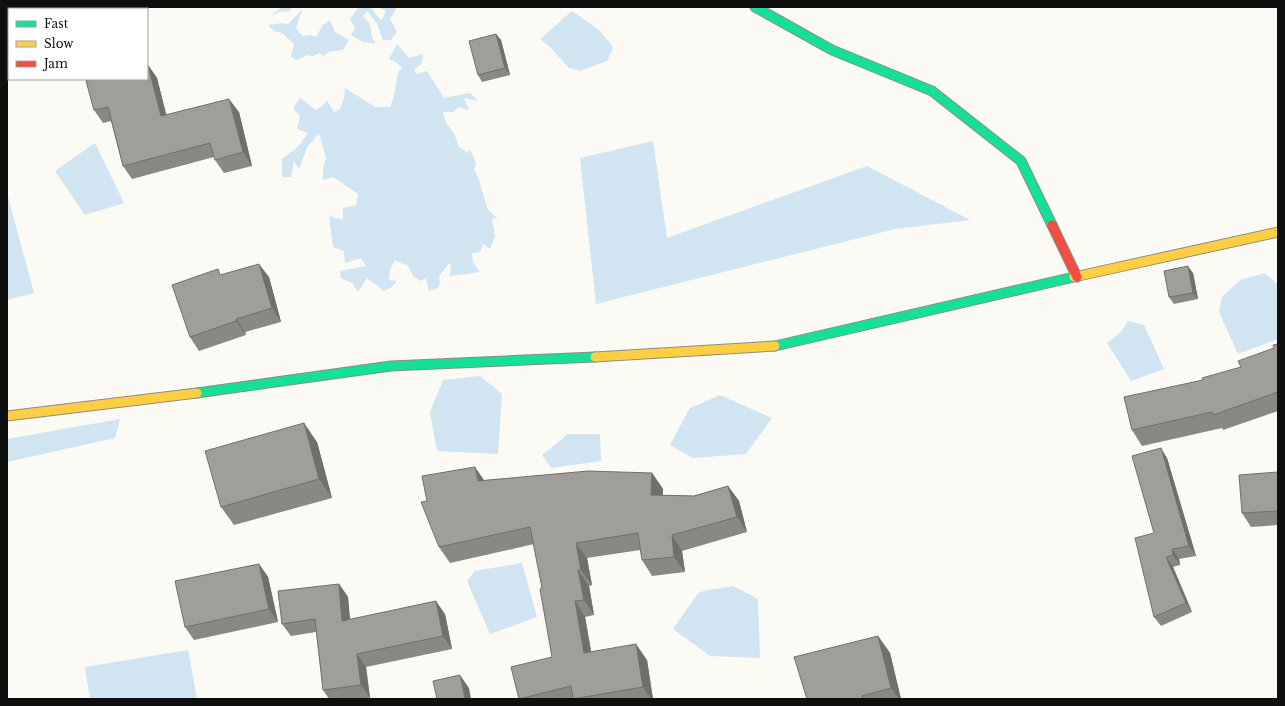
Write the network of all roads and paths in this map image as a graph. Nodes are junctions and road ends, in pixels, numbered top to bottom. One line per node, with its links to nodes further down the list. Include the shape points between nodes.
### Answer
1 (755, 7): 3 (main road, via 832,50 932,91 1021,161)
2 (1278, 232): 3 (main road)
3 (1077, 276): 4 (main road, via 769,347 391,366)
4 (7, 416)

